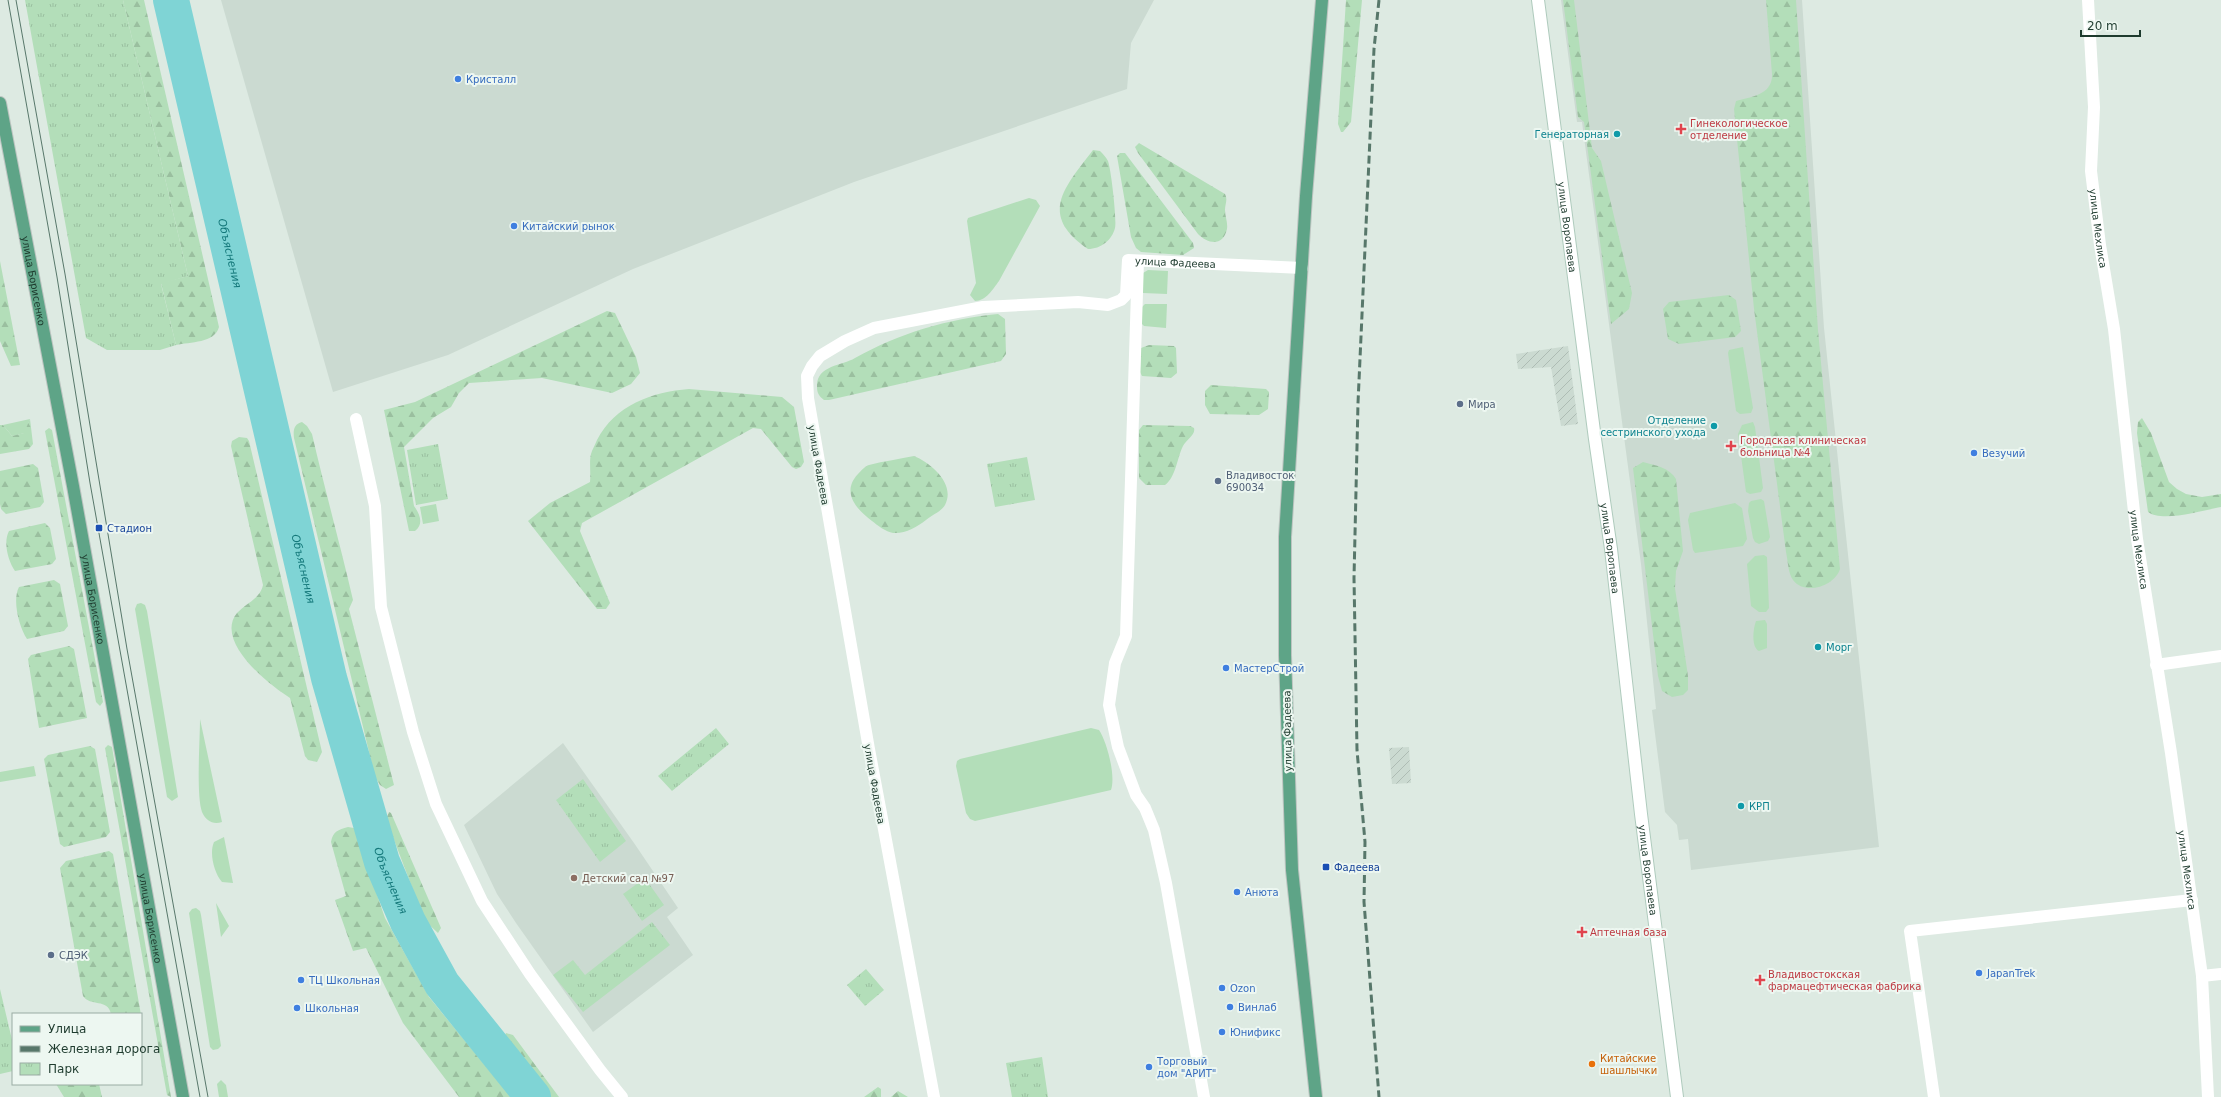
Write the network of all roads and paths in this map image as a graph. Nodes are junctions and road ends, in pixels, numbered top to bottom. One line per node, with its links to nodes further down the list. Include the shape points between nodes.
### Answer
1 (1322, 0): 6 (main road, улица Фадеева)
2 (1538, 0): 18 (street, улица Воропаева, via 1594,439 1611,549)
3 (2088, 0): 9 (street, улица Мехлиса, via 2094,107 2091,171 2114,329 2137,539)
4 (0, 103): 13 (main road, улица Борисенко, via 72,478)
5 (1138, 261): 6 (street, улица Фадеева); 15 (street, улица Фадеева, via 1128,260 1126,295 1108,305 1078,302 983,307 874,328 844,341 820,356 807,376 808,398 868,749); 16 (street, via 1126,636 1115,663 1109,705 1118,747 1136,795 1145,808 1154,830 1166,883)
6 (1302, 268): 17 (main road, улица Фадеева, via 1285,538 1284,655 1292,870)
7 (356, 419): 14 (street, via 374,506 381,607 413,732 436,804 482,901 535,980)
8 (2221, 656): 9 (street)
9 (2156, 665): 10 (street, улица Мехлиса)
10 (2192, 900): 12 (street, улица Мехлиса); 19 (street, via 1910,931)
11 (2221, 974): 12 (street)
12 (2202, 976): 20 (street, улица Мехлиса)
13 (183, 1097)
14 (622, 1097)
15 (934, 1097)
16 (1204, 1097)
17 (1316, 1097)
18 (1677, 1097)
19 (1934, 1097)
20 (2208, 1097)

